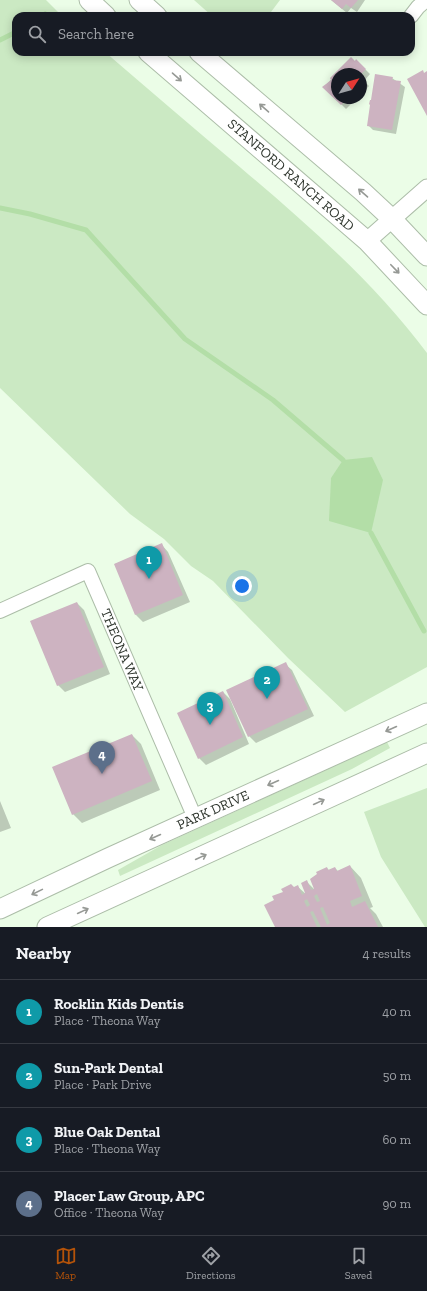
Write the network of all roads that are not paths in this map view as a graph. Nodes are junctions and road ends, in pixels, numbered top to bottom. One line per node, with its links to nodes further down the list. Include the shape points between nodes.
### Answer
1 (89, 0): 4 (main road)
2 (139, 0): 5 (main road)
3 (426, 0): 6 (street)
4 (102, 12)
5 (152, 12)
6 (414, 12)
7 (153, 56): 11 (main road, STANFORD RANCH ROAD, one-way to 11)
8 (204, 56): 10 (main road, one-way to 8)
9 (427, 188): 10 (street)
10 (392, 219): 11 (street); 12 (main road)
11 (367, 241): 13 (main road, STANFORD RANCH ROAD, one-way to 13)
12 (427, 256)
13 (427, 305)
14 (0, 611): 17 (street, THEONA WAY, via 88,571)
15 (427, 713): 17 (main road, PARK DRIVE, one-way to 17)
16 (427, 753): 21 (main road, one-way to 16)
17 (195, 818): 18 (main road, PARK DRIVE, one-way to 18)
18 (108, 858): 19 (main road, PARK DRIVE, one-way to 19); 20 (main road, via 61,895)
19 (0, 909)
20 (0, 923)
21 (47, 927)

